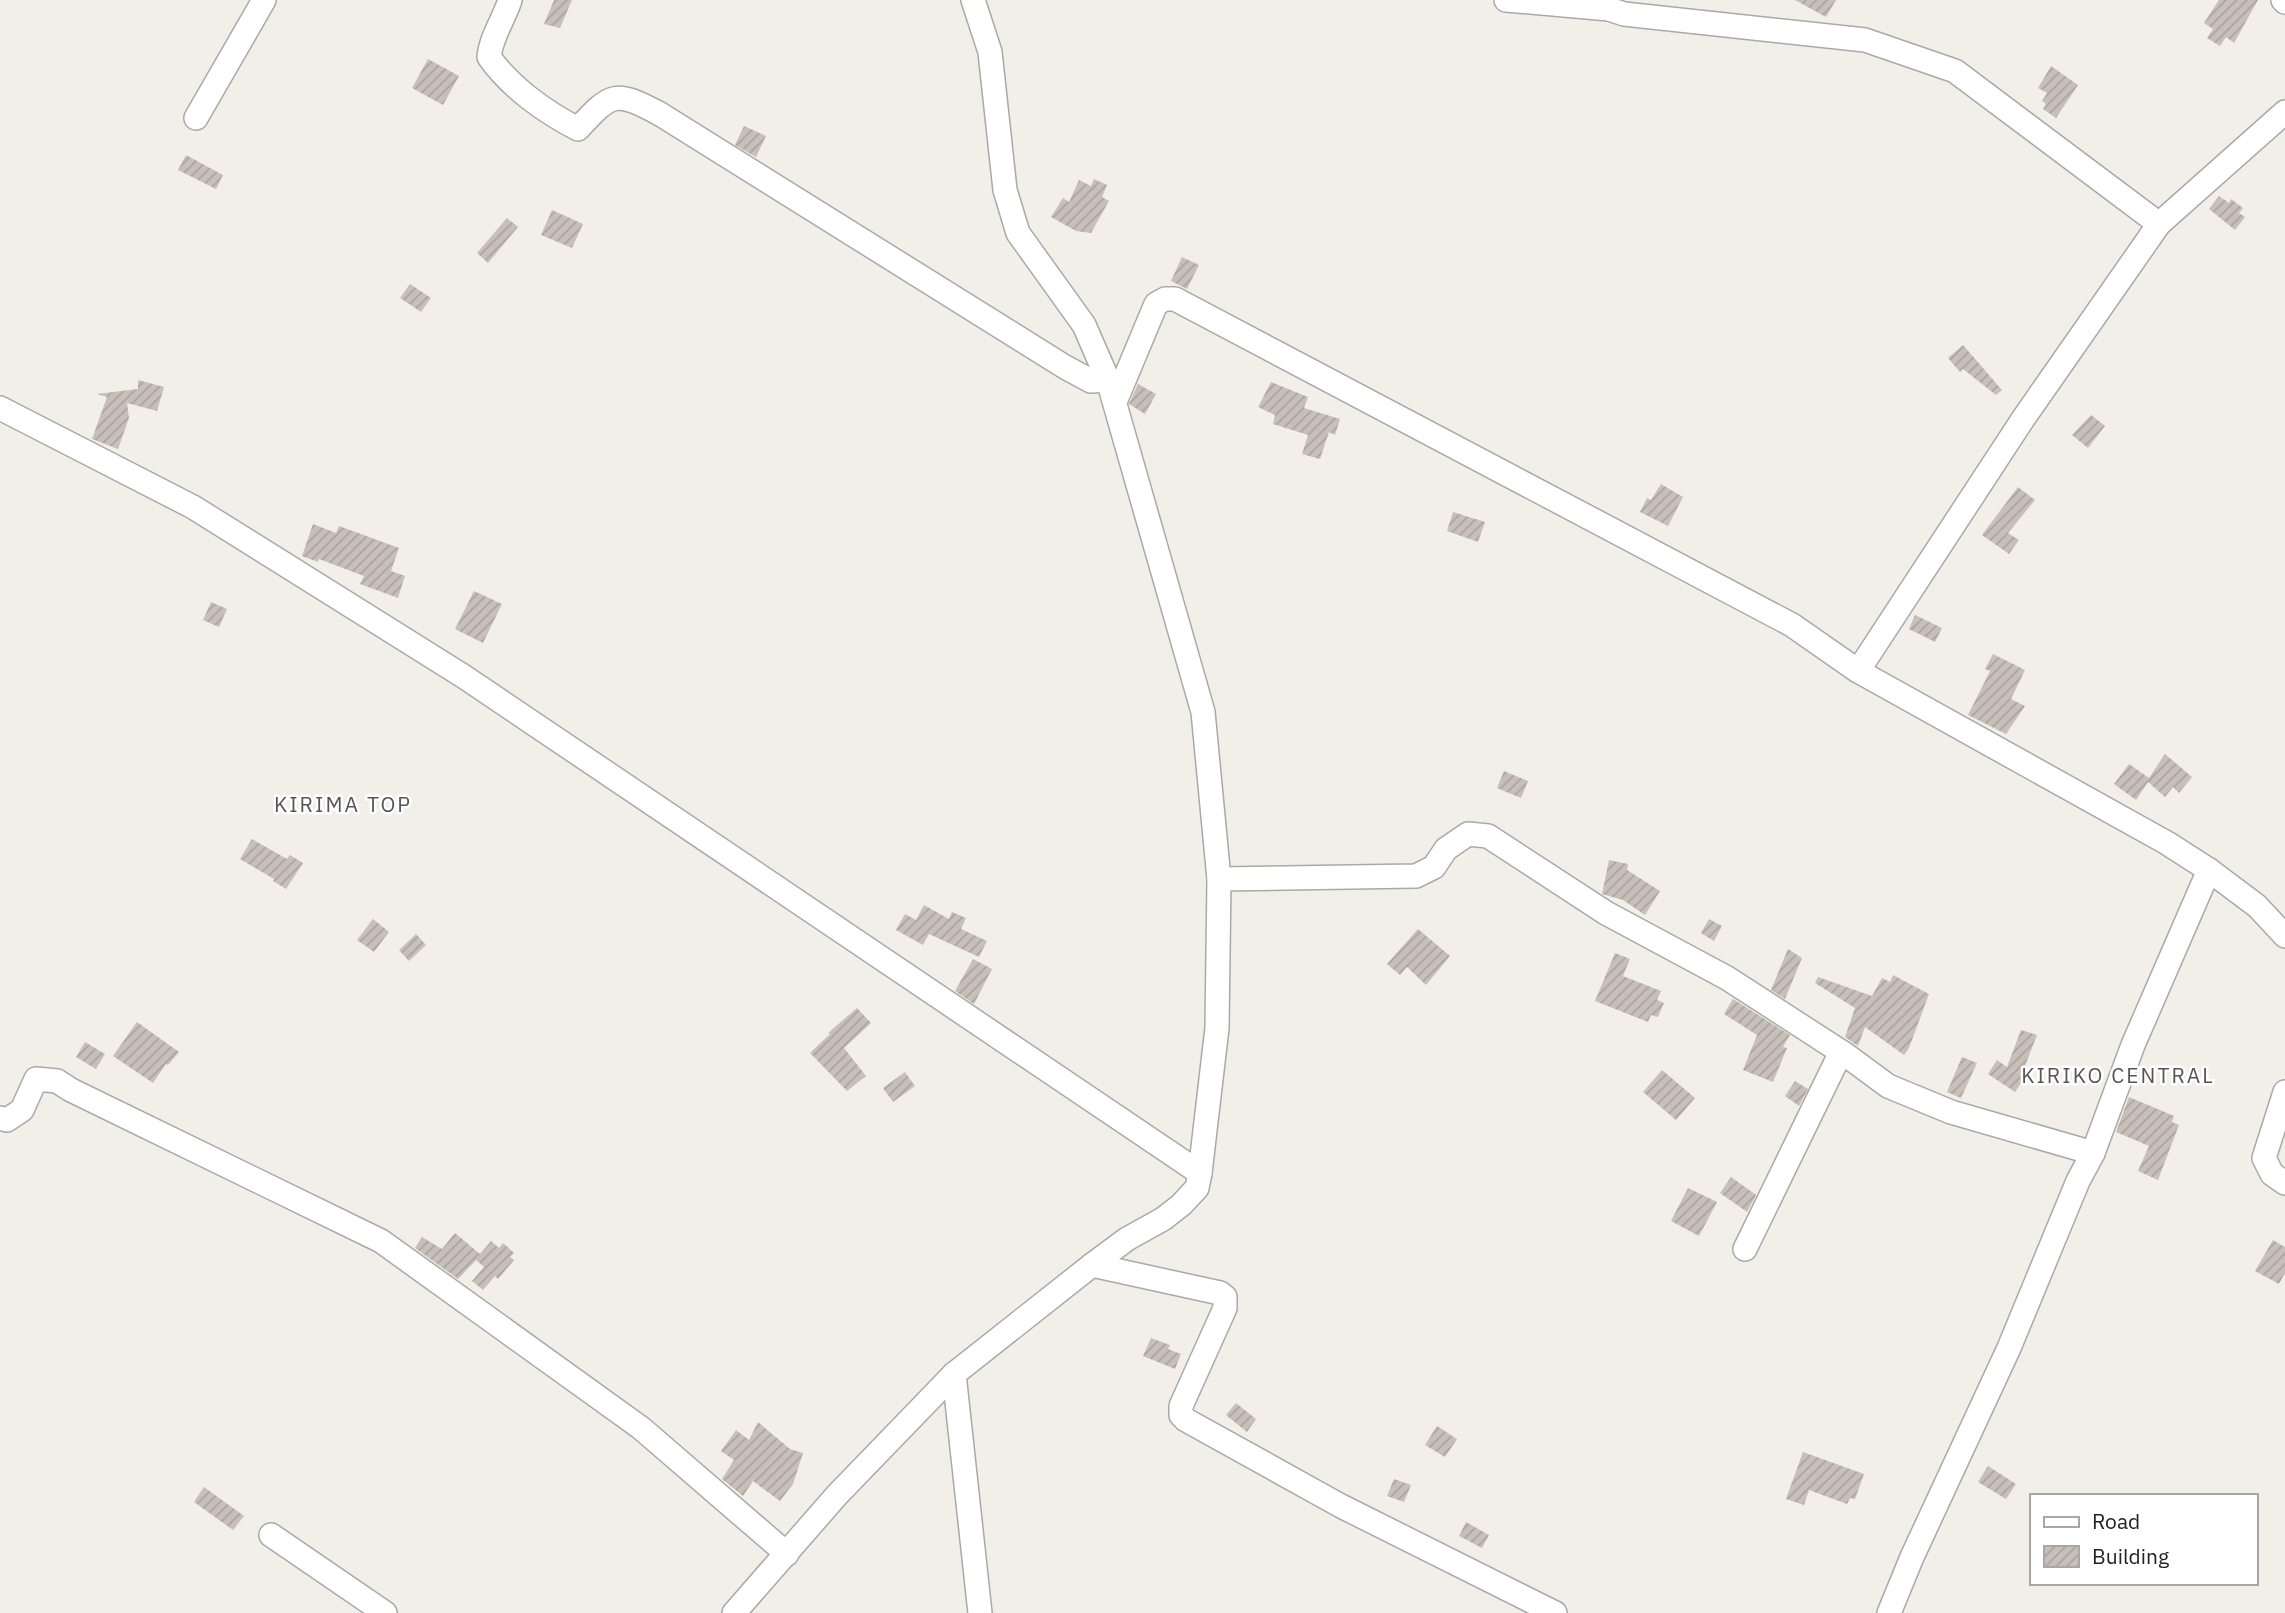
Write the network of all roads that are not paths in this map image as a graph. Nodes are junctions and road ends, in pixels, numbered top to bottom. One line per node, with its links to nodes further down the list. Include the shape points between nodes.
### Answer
1 (264, 0): 7 (street)
2 (510, 0): 9 (street, via 490,44 489,57 501,74 558,118 578,128 602,103 634,100 1065,367)
3 (973, 0): 9 (street, via 990,52 1005,190 1018,233 1084,325)
4 (1520, 1): 5 (street)
5 (1606, 4): 8 (street, via 1624,14 1865,40 1955,71)
6 (2285, 112): 8 (street)
7 (196, 118)
8 (2159, 224): 11 (street)
9 (1112, 391): 11 (street, via 1156,304 1175,299 1792,625); 13 (street, via 1203,712)
10 (0, 408): 19 (street, via 193,507 463,676)
11 (1858, 671): 12 (street)
12 (2209, 870): 14 (street, via 2257,906); 18 (street, via 2133,1045)
13 (1219, 879): 15 (street, via 1416,876 1434,867 1446,849 1468,834 1488,836 1606,912 1727,978); 19 (street, via 1217,1028)
14 (2285, 936)
15 (1841, 1052): 18 (street, via 1888,1086 1951,1112); 21 (street)
16 (2285, 1092): 20 (street, via 2264,1158 2272,1174)
17 (0, 1118): 25 (street, via 8,1120 22,1110 36,1079 57,1081 381,1241 641,1428)
18 (2093, 1153): 30 (street)
19 (1200, 1173): 22 (street, via 1196,1188 1181,1205)
20 (2285, 1183)
21 (1745, 1249)
22 (1092, 1265): 23 (street); 29 (street, via 1225,1297 1225,1308 1181,1406 1186,1420 1341,1506)
23 (954, 1374): 25 (street); 28 (street)
24 (271, 1535): 26 (street)
25 (787, 1554): 27 (street)
26 (386, 1613)
27 (734, 1613)
28 (980, 1613)
29 (1555, 1613)
30 (1889, 1613)

